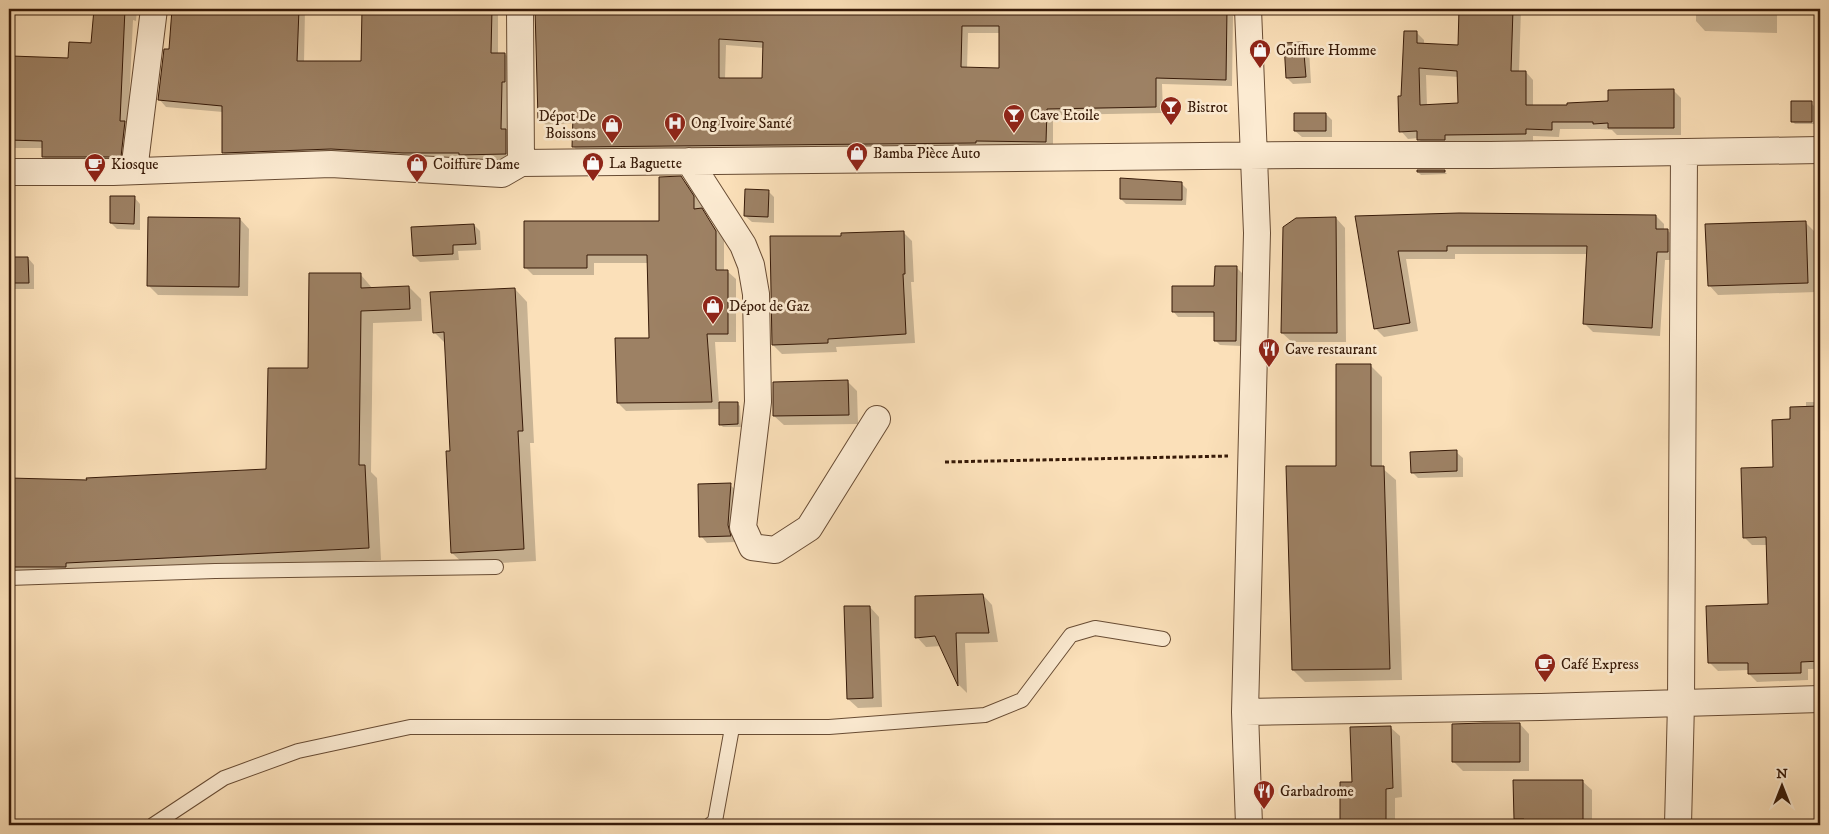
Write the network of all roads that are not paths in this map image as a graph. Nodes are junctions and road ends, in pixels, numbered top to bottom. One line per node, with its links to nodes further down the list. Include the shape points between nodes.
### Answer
1 (154, 9): 9 (street)
2 (520, 9): 8 (street)
3 (1248, 9): 6 (street)
4 (1820, 150): 5 (street)
5 (1684, 153): 6 (street); 16 (street)
6 (1253, 156): 7 (street); 17 (street, via 1257,198 1257,278)
7 (689, 161): 8 (street); 11 (street, via 743,244 756,294 758,402 743,527 752,547 775,550 809,528)
8 (521, 163): 9 (street, via 502,174 331,164)
9 (134, 171): 10 (street)
10 (9, 172)
11 (877, 419)
12 (496, 567): 13 (lane)
13 (9, 578)
14 (1163, 639): 18 (lane, via 1096,628 1071,635 1022,700 985,715 829,727)
15 (1820, 699): 16 (street)
16 (1681, 703): 17 (street); 22 (street)
17 (1245, 712): 21 (street)
18 (732, 728): 19 (lane, via 410,727 298,751 224,778); 20 (lane, via 715,821)
19 (153, 825)
20 (710, 825)
21 (1248, 825)
22 (1678, 825)

